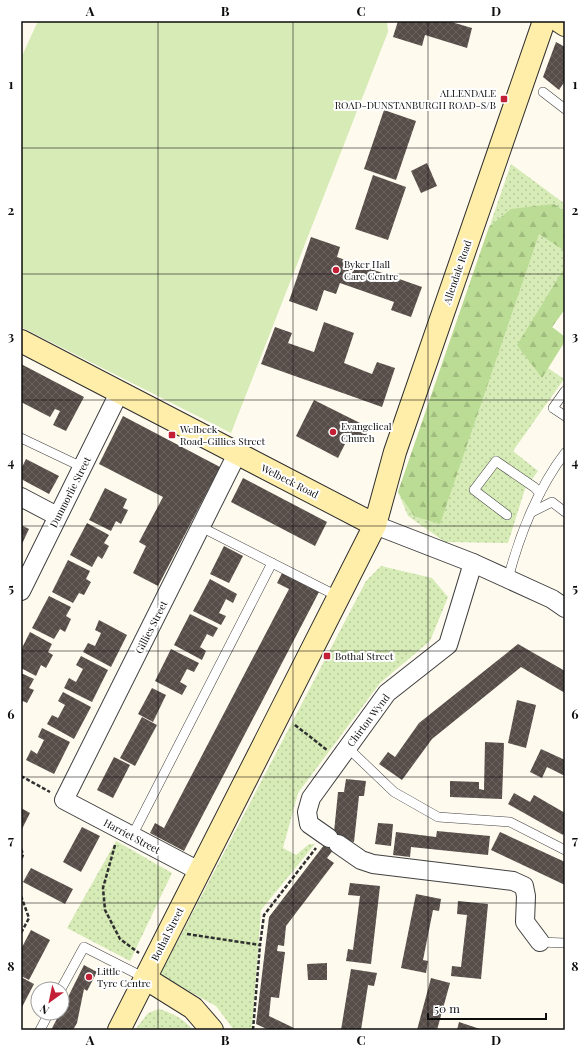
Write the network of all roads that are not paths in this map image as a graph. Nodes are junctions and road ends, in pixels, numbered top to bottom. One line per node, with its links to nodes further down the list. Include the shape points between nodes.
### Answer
1 (544, 21): 20 (main road, Allendale Road, via 395,452)
2 (559, 21): 3 (main road)
3 (565, 25)
4 (543, 92): 5 (lane)
5 (565, 109)
6 (21, 341): 8 (main road, Welbeck Road)
7 (565, 392): 9 (lane, via 553,408)
8 (119, 393): 12 (main road, Welbeck Road); 13 (street, Dunmorlie Street)
9 (565, 416)
10 (21, 438): 13 (lane)
11 (565, 452): 14 (lane)
12 (237, 454): 20 (main road, Welbeck Road); 21 (street, Gillies Street)
13 (82, 467): 19 (street, Dunmorlie Street)
14 (540, 493): 16 (lane); 18 (lane, via 496,461 474,490)
15 (21, 497): 19 (street)
16 (532, 512): 17 (lane, via 552,502); 24 (lane, via 516,549)
17 (565, 512)
18 (507, 515)
19 (57, 516): 25 (street, Dunmorlie Street)
20 (375, 525): 23 (street, Welbeck Road); 26 (main road, Bothal Street)
21 (201, 527): 22 (lane); 29 (street, Gillies Street)
22 (272, 563): 26 (lane); 30 (lane)
23 (473, 563): 24 (street, Welbeck Road); 28 (street, Chirton Wynd, via 448,645 386,693)
24 (508, 579): 27 (street, Welbeck Road, via 552,599)
25 (21, 591)
26 (338, 597): 32 (main road, Bothal Street)
27 (565, 608)
28 (343, 753): 31 (lane, via 394,792 438,816 510,822); 33 (street, Chirton Wynd, via 311,798 307,812 309,824 361,860 373,864 513,881 524,886 524,922)
29 (64, 800): 30 (street, Harriet Street)
30 (126, 832): 32 (street, Harriet Street)
31 (565, 850)
32 (199, 871): 35 (main road, Bothal Street)
33 (540, 942): 34 (lane)
34 (565, 943)
35 (148, 971): 36 (lane, via 84,947); 39 (main road, Bothal Street); 40 (main road, via 193,1008)
36 (66, 981)
37 (45, 1021): 38 (lane)
38 (40, 1030)
39 (120, 1030)
40 (212, 1030)

